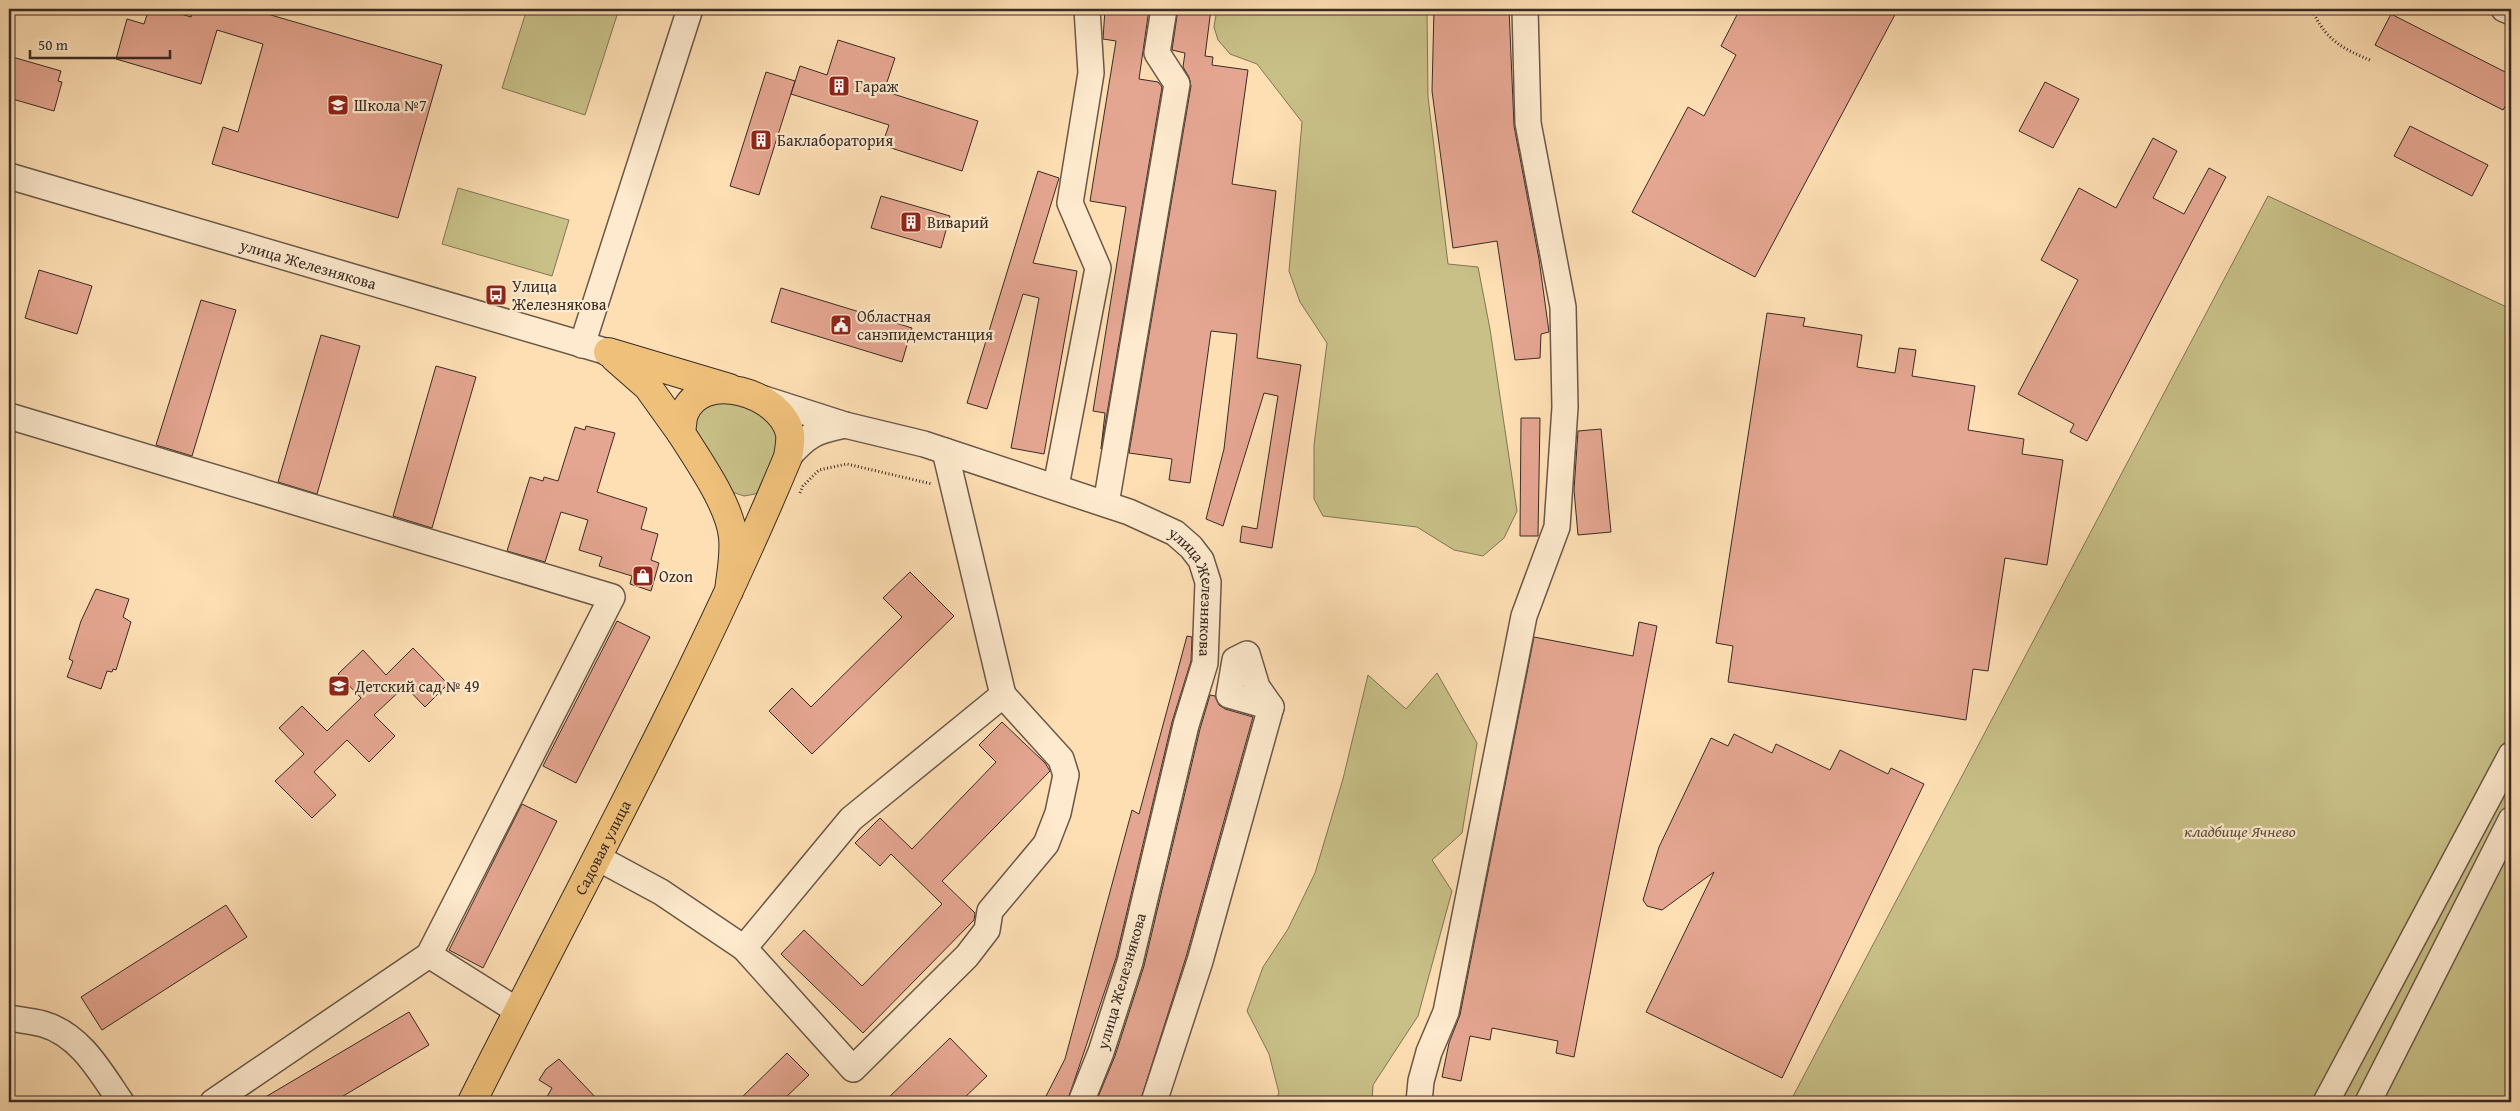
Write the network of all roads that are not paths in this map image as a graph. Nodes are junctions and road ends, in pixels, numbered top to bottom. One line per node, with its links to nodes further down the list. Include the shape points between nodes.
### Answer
1 (690, 9): 8 (street)
2 (1087, 9): 17 (street, via 1091,72 1070,203 1098,268)
3 (1164, 9): 20 (street, via 1157,53 1177,84)
4 (1525, 9): 36 (street, via 1528,123 1563,307 1565,407 1557,527 1524,616 1446,1012 1429,1052)
5 (2504, 9): 6 (street)
6 (2511, 12)
7 (9, 176): 8 (street, улица Железнякова)
8 (582, 345): 9 (street, улица Железнякова)
9 (608, 352): 10 (main road, улица Железнякова); 14 (main road, улица Железнякова, via 648,387)
10 (732, 389): 11 (main road); 14 (main road, via 710,391 694,400 684,413)
11 (761, 398): 13 (street, улица Железнякова); 16 (main road, via 780,416 790,434)
12 (9, 416): 28 (street, via 612,597)
13 (846, 426): 15 (street, улица Железнякова); 16 (street, улица Железнякова, via 824,429 804,439)
14 (681, 433): 19 (main road)
15 (945, 451): 17 (street, улица Железнякова); 22 (street)
16 (788, 457): 18 (main road)
17 (1056, 486): 20 (street, улица Железнякова)
18 (786, 493): 19 (main road, via 745,506); 21 (main road, Садовая улица)
19 (720, 497): 21 (main road, via 733,535)
20 (1106, 504): 34 (street, улица Железнякова, via 1176,533 1192,547 1201,560 1208,582 1208,605 1205,663 1186,725 1130,962)
21 (729, 591): 26 (main road, Садовая улица)
22 (1003, 695): 27 (street, via 851,819); 27 (street, via 1061,759 1066,776 1058,813 1046,844 990,911 987,930 967,956 853,1069)
23 (1271, 707): 35 (street, via 1200,961)
24 (2511, 755): 37 (street)
25 (2511, 820): 38 (street)
26 (598, 858): 27 (street, via 661,892); 29 (main road, Садовая улица)
27 (744, 948)
28 (429, 955): 29 (street); 32 (street)
29 (518, 1011): 33 (main road, Садовая улица)
30 (9, 1018): 31 (street, via 44,1024 64,1034 90,1056)
31 (121, 1102)
32 (213, 1102)
33 (472, 1102)
34 (1081, 1102)
35 (1154, 1102)
36 (1419, 1102)
37 (2326, 1102)
38 (2368, 1102)

